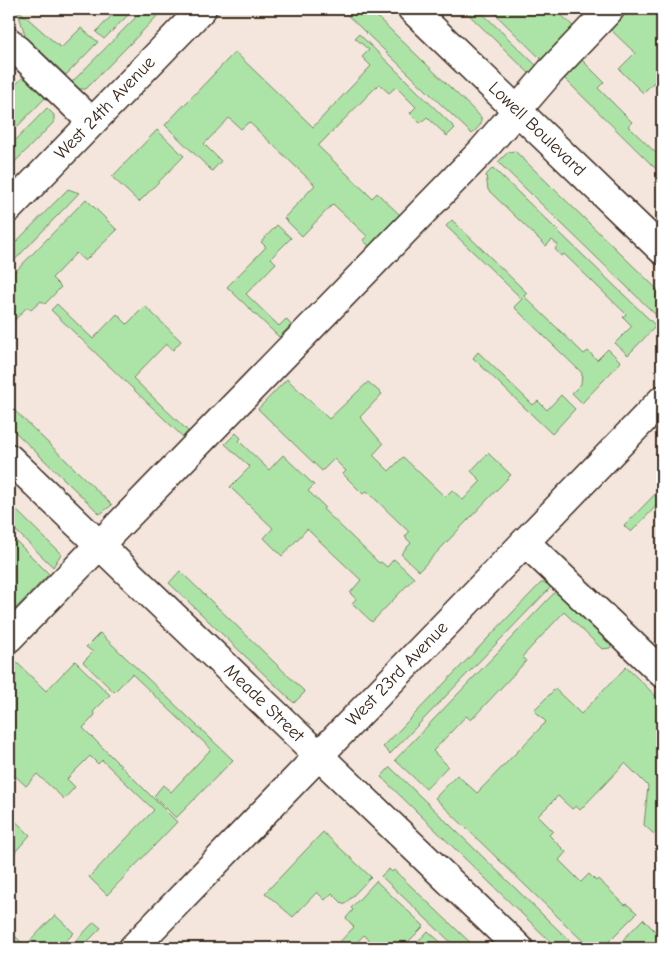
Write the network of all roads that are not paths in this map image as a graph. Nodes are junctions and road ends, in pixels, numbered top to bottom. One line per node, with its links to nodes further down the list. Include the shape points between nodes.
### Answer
1 (202, 9): 6 (street, West 24th Avenue)
2 (412, 9): 5 (street, Lowell Boulevard)
3 (610, 9): 5 (street)
4 (9, 42): 6 (street)
5 (517, 110): 8 (street, Lowell Boulevard); 12 (street)
6 (92, 122): 7 (street, West 24th Avenue)
7 (9, 208)
8 (662, 250)
9 (662, 400): 11 (street, West 23rd Avenue)
10 (9, 458): 12 (street, Meade Street)
11 (525, 542): 14 (street); 15 (street, West 23rd Avenue)
12 (99, 545): 13 (street); 15 (street, Meade Street)
13 (9, 638)
14 (662, 673)
15 (318, 756): 16 (street, West 23rd Avenue); 17 (street, Meade Street)
16 (133, 948)
17 (519, 948)

